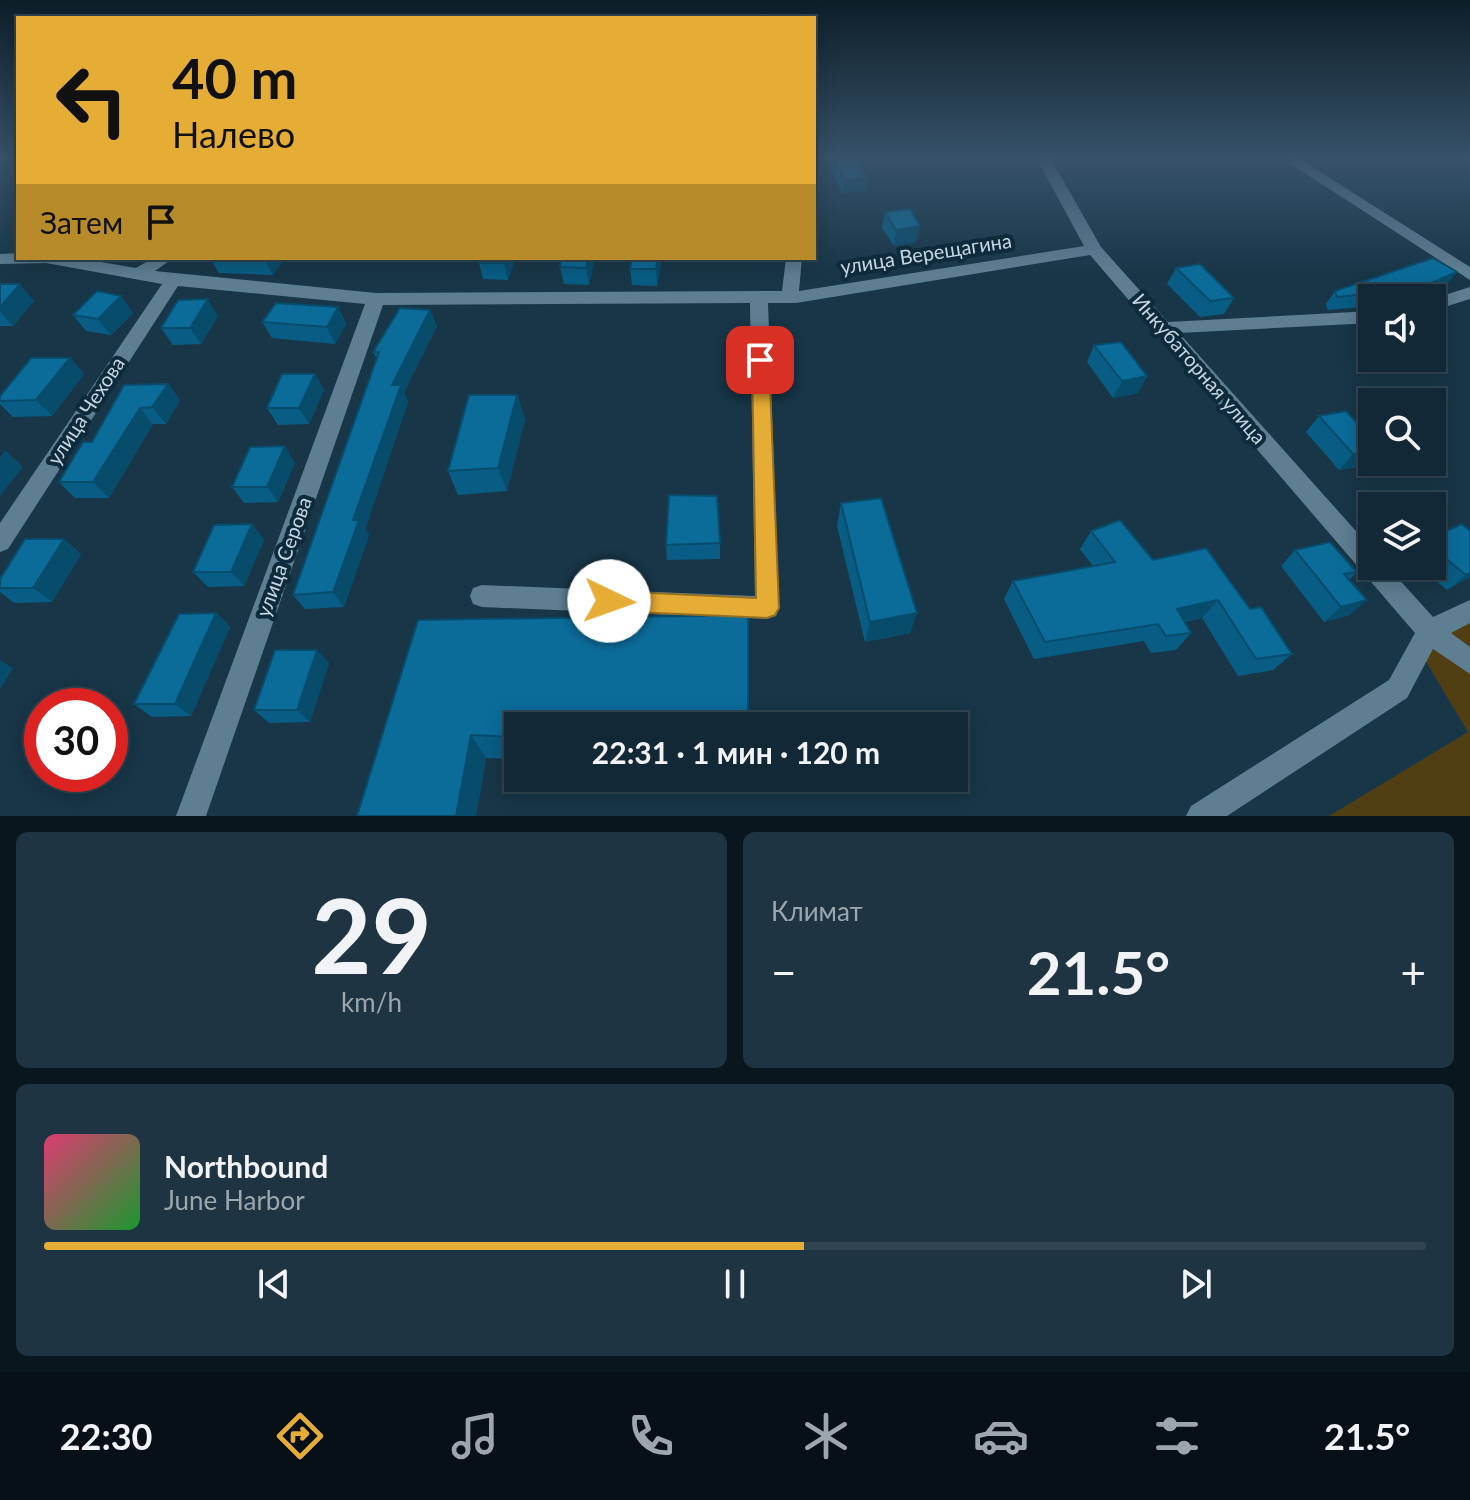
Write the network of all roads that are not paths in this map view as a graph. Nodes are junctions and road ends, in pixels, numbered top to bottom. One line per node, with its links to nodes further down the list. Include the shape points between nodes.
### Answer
1 (1065, 197): 3 (street, Инкубаторная улица)
2 (1349, 197): 8 (street)
3 (1094, 249): 12 (street, улица Верещагина); 16 (street, Инкубаторная улица)
4 (58, 260): 7 (street, улица Верещагина)
5 (162, 260): 7 (street)
6 (794, 260): 12 (street)
7 (138, 274): 9 (street, улица Верещагина)
8 (1470, 275)
9 (173, 280): 13 (street, улица Верещагина); 17 (street, улица Чехова)
10 (1470, 293): 14 (street)
11 (759, 297): 12 (street, улица Верещагина); 13 (street, улица Верещагина); 18 (street, via 767,608)
12 (790, 297)
13 (376, 299): 22 (street, улица Серова)
14 (1446, 301)
15 (1358, 318): 16 (street)
16 (1163, 328): 20 (street, Инкубаторная улица)
17 (0, 542)
18 (482, 596)
19 (1470, 611): 20 (street)
20 (1429, 631): 21 (street, Инкубаторная улица); 23 (street, via 1398,689)
21 (1470, 662)
22 (191, 816)
23 (1201, 816)

